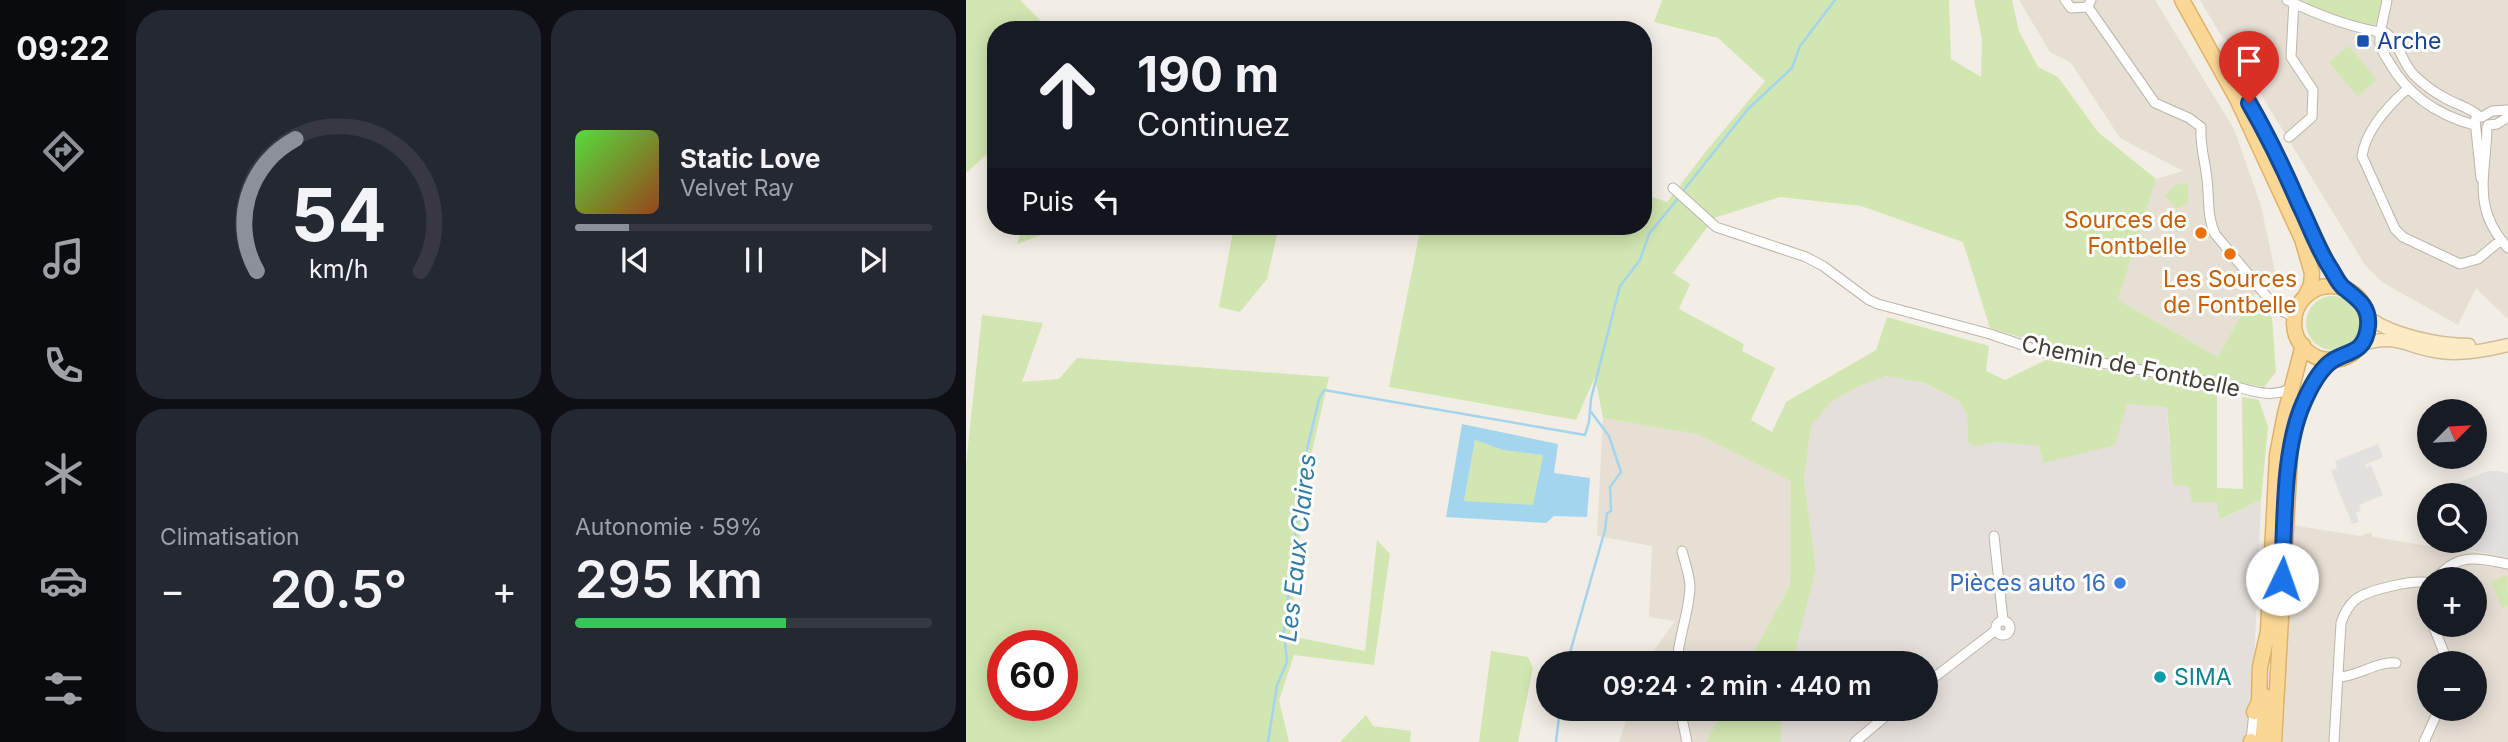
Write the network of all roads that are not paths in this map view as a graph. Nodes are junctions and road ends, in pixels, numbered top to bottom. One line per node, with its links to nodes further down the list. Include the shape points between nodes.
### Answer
1 (2065, 0): 6 (street, via 2071,8)
2 (2182, 0): 19 (main road, via 2236,99 2302,239 2312,273)
3 (2188, 0): 18 (main road, via 2269,139)
4 (2387, 0): 7 (street)
5 (2291, 1): 7 (street, via 2344,23); 13 (street, via 2291,57 2313,90 2312,117)
6 (2090, 3): 20 (street, via 2155,103 2201,127 2215,234 2277,309)
7 (2382, 32): 8 (street, via 2381,47); 11 (street, via 2390,36 2411,72 2433,91 2473,110)
8 (2407, 89): 12 (street, via 2426,104); 16 (street, via 2392,102 2364,144 2362,156 2395,229 2460,264 2478,259)
9 (2508, 110): 11 (street, via 2492,111)
10 (2508, 117): 11 (street, via 2497,124)
11 (2484, 121): 12 (street, via 2482,131); 14 (street)
12 (2474, 127): 14 (street)
13 (2289, 136)
14 (2482, 184): 16 (street, via 2484,207)
15 (1674, 190): 27 (street, Chemin de Fontbelle, via 1716,227 1806,257 1878,304 2046,353)
16 (2501, 240): 17 (street)
17 (2508, 248)
18 (2343, 288): 19 (main road, via 2323,287); 21 (main road, via 2360,299)
19 (2305, 297): 20 (main road)
20 (2295, 317): 22 (main road)
21 (2368, 317): 23 (main road); 24 (main road, via 2442,343)
22 (2303, 345): 25 (main road, via 2316,356); 26 (main road)
23 (2360, 345): 24 (main road, via 2384,339 2449,353); 25 (main road)
24 (2508, 345)
25 (2333, 359): 47 (main road, via 2307,395 2291,439)
26 (2292, 388): 27 (street, Chemin de Fontbelle); 28 (main road)
27 (2264, 394): 28 (street)
28 (2285, 414): 34 (main road, via 2275,478)
29 (1994, 536): 37 (street, via 2003,620)
30 (1682, 551): 35 (street, via 1690,581)
31 (2508, 564): 32 (street, via 2470,559)
32 (2446, 567)
33 (2417, 582): 38 (street, via 2353,601 2341,623)
34 (2268, 631): 39 (main road); 46 (main road)
35 (1678, 651)
36 (2396, 663): 38 (street)
37 (1938, 675)
38 (2338, 677): 48 (street)
39 (2254, 712): 45 (street)
40 (1682, 721): 43 (street)
41 (1880, 721): 44 (street)
42 (2434, 721): 49 (street)
43 (1686, 742)
44 (1855, 742)
45 (2252, 742)
46 (2263, 742)
47 (2274, 742)
48 (2333, 742)
49 (2424, 742)

